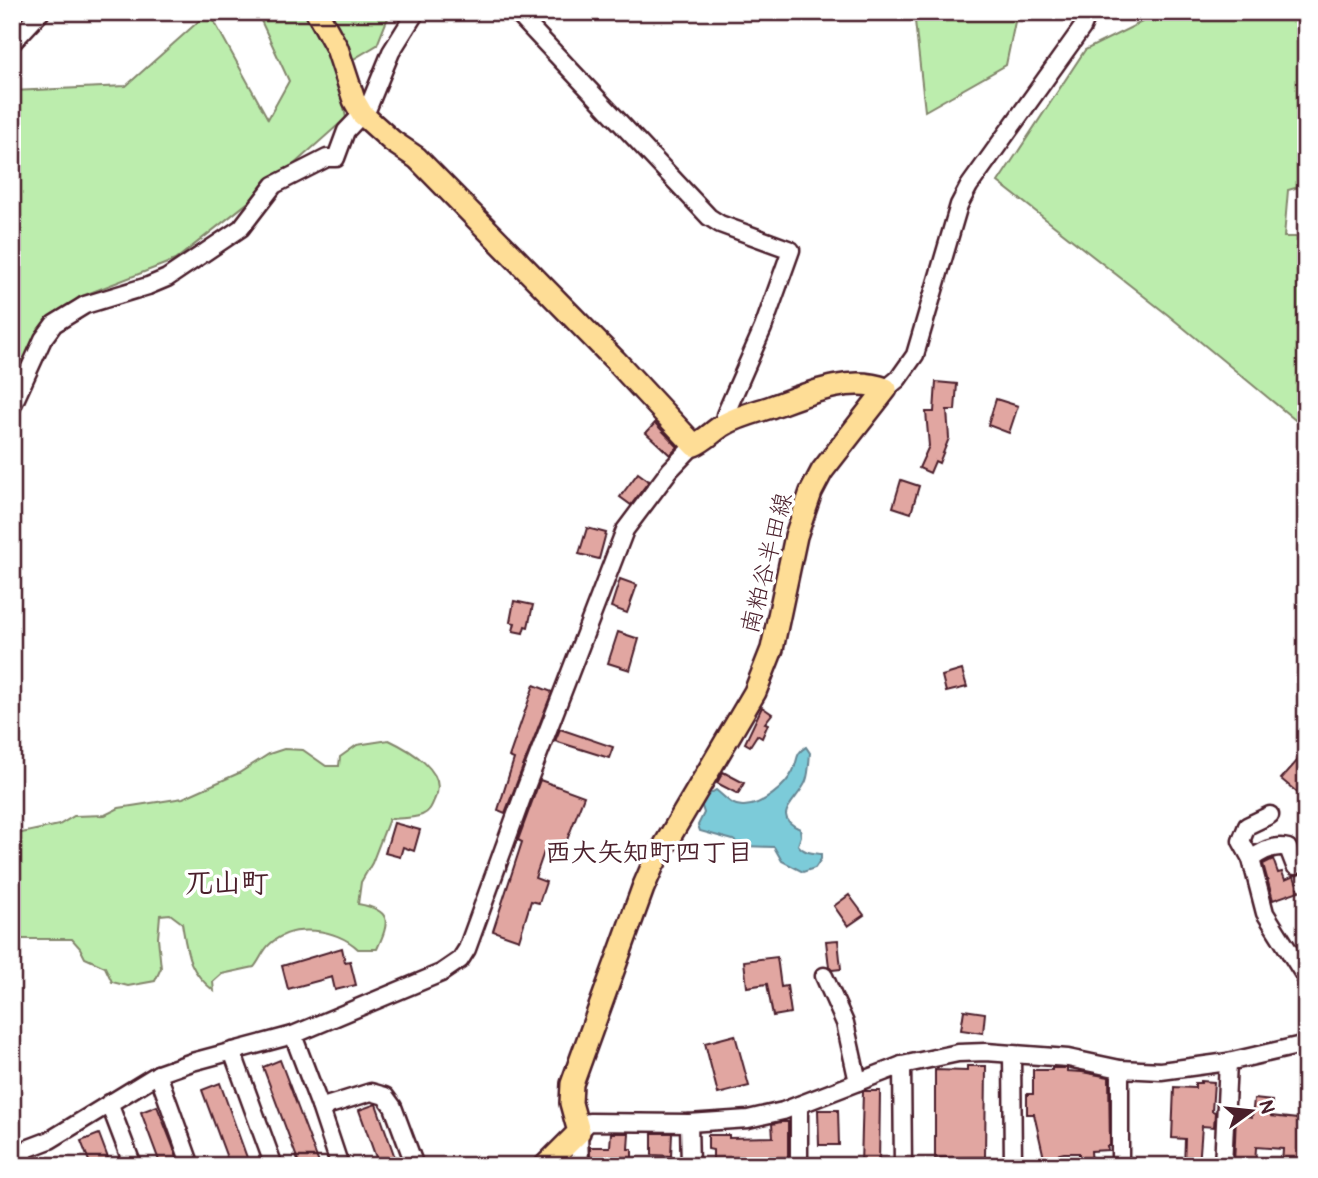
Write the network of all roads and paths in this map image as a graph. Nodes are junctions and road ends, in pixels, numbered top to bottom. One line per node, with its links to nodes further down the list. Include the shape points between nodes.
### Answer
1 (41, 12): 6 (street)
2 (317, 12): 7 (main road, via 337,48)
3 (416, 12): 7 (street)
4 (516, 12): 10 (street, via 709,217 791,250 725,415)
5 (1089, 12): 8 (street, via 969,186 959,205 915,355)
6 (12, 43)
7 (362, 114): 9 (street, via 346,131 336,158 284,178 241,228 167,278 85,305 54,324); 11 (main road, via 417,158)
8 (886, 389): 10 (main road, via 873,384 834,387); 30 (main road, 南粕谷半田線, via 811,492 796,536 772,649 755,692 643,888 572,1084 571,1103)
9 (12, 407)
10 (727, 422): 11 (main road)
11 (694, 445): 17 (street, via 625,530 460,960 441,974)
12 (1270, 815): 13 (street, via 1247,825 1243,832 1241,841)
13 (1251, 859): 14 (street, via 1280,846 1288,848); 16 (street, via 1265,914)
14 (1295, 866)
15 (824, 976): 25 (street, via 845,1023)
16 (1306, 978)
17 (293, 1035): 19 (street); 27 (street)
18 (1306, 1044): 21 (street)
19 (232, 1051): 24 (street); 35 (street)
20 (1012, 1054): 22 (street, via 958,1053); 23 (street, via 1068,1058); 43 (street)
21 (1228, 1062): 23 (street, via 1161,1071); 45 (street)
22 (902, 1065): 25 (street); 42 (street)
23 (1119, 1069): 44 (street)
24 (158, 1074): 26 (street); 34 (street)
25 (858, 1082): 28 (street)
26 (109, 1103): 31 (street, via 50,1140); 33 (street)
27 (320, 1105): 36 (street); 37 (street, via 371,1092 385,1096)
28 (799, 1105): 29 (street, via 748,1119); 41 (street)
29 (689, 1123): 30 (street, via 589,1122); 40 (street)
30 (579, 1132): 38 (main road); 39 (street)
31 (21, 1148): 32 (street)
32 (12, 1160)
33 (133, 1166)
34 (191, 1166)
35 (274, 1166)
36 (340, 1166)
37 (415, 1166)
38 (545, 1166)
39 (580, 1166)
40 (690, 1166)
41 (799, 1166)
42 (904, 1166)
43 (1013, 1166)
44 (1120, 1166)
45 (1223, 1166)

